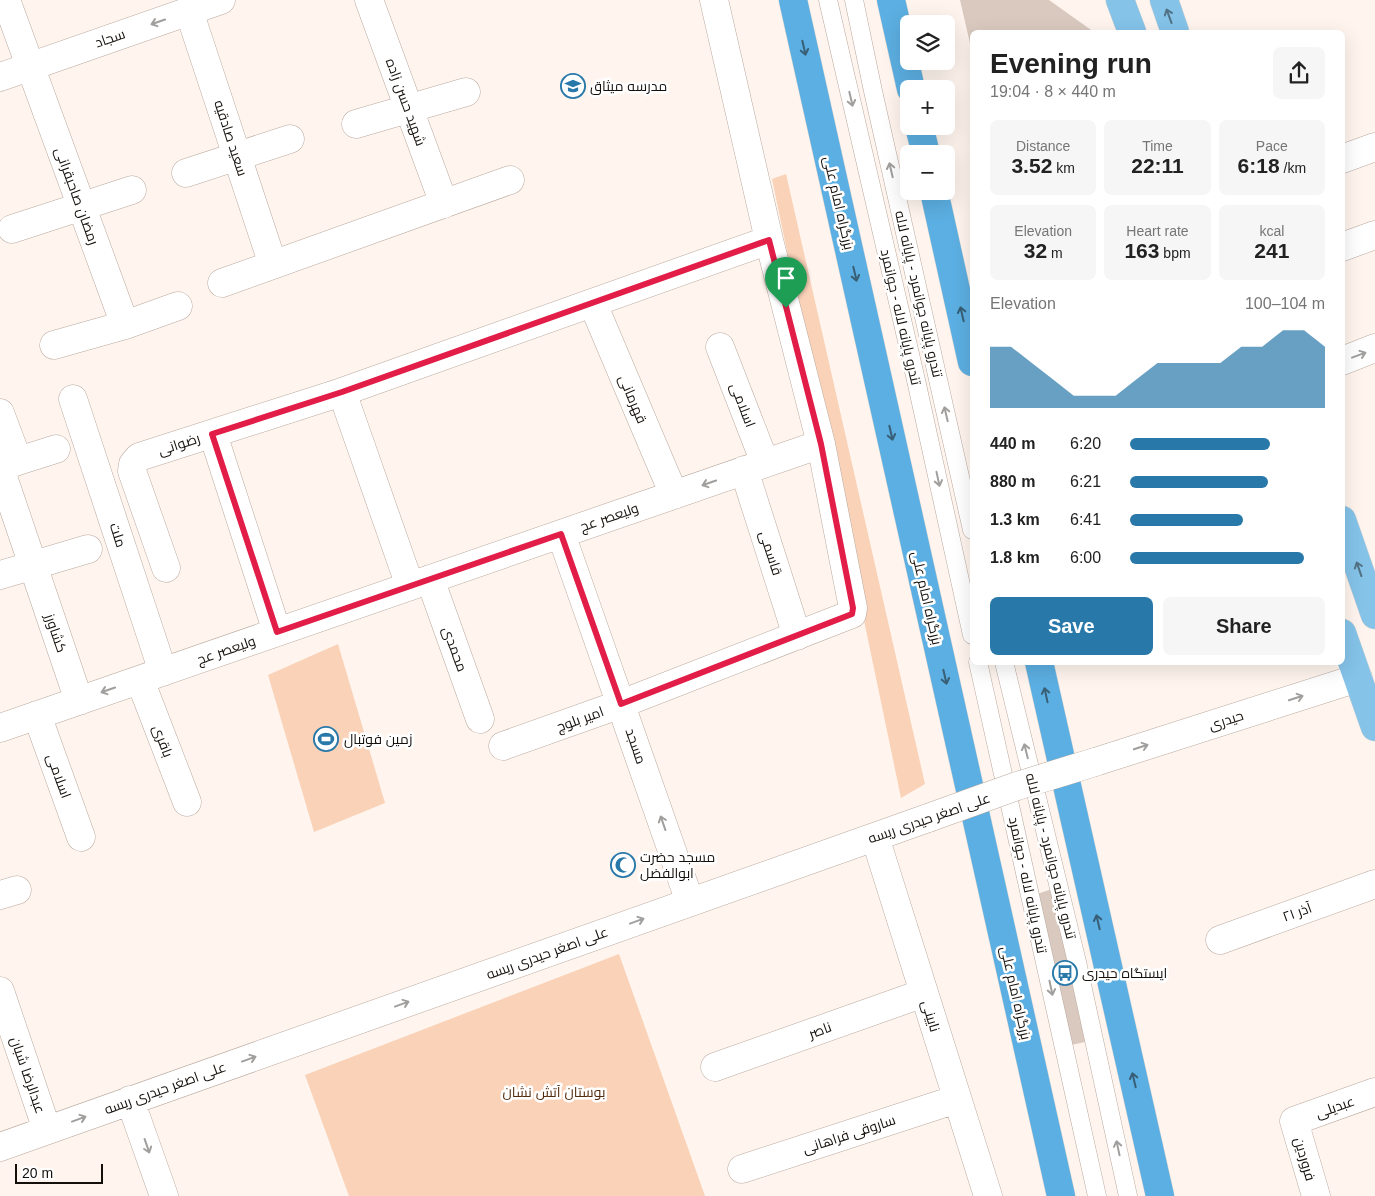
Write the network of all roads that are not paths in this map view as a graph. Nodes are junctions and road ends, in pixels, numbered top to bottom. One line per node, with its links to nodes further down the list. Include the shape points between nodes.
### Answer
1 (6, 0): 12 (street, رمضان صاحبقرانی)
2 (221, 0): 10 (street, سجاد)
3 (369, 0): 16 (street, شهید حسن زاده)
4 (714, 0): 30 (street)
5 (793, 0): 95 (highway, بزرگراه امام علی, one-way to 95)
6 (828, 0): 60 (lane, تندرو پایانه لاله - جوانمرد, one-way to 60)
7 (854, 0): 51 (lane, تندرو پایانه جوانمرد - پایانه لاله, one-way to 7)
8 (891, 0): 14 (highway)
9 (1164, 0): 11 (main road, one-way to 9)
10 (189, 11): 12 (street, سجاد, one-way to 12); 20 (street, سعید صادقیه)
11 (1174, 30)
12 (29, 67): 13 (street, سجاد); 27 (street, رمضان صاحبقرانی)
13 (0, 77)
14 (909, 80)
15 (466, 92): 16 (street)
16 (409, 108): 17 (street); 26 (street, شهید حسن زاده)
17 (356, 124)
18 (290, 139): 20 (street)
19 (1375, 147): 21 (street)
20 (237, 156): 22 (street); 32 (street, سعید صادقیه)
21 (1345, 159)
22 (186, 173)
23 (510, 180): 26 (street)
24 (132, 190): 27 (street)
25 (936, 200): 40 (highway, one-way to 25)
26 (444, 204): 32 (street)
27 (82, 207): 28 (street); 36 (street, رمضان صاحبقرانی)
28 (12, 230)
29 (1375, 235): 31 (street)
30 (769, 240): 34 (street, رضوانی); 46 (street)
31 (1345, 247)
32 (273, 264): 33 (street)
33 (222, 283)
34 (593, 304): 42 (street, رضوانی); 50 (street, قهرمانی)
35 (178, 306): 36 (street)
36 (125, 325): 37 (street)
37 (54, 345)
38 (720, 347): 49 (street, اسلامی)
39 (1375, 348): 41 (street, one-way to 39)
40 (970, 353)
41 (1345, 360)
42 (342, 392): 45 (street, رضوانی); 58 (street)
43 (73, 399): 68 (street, ملت)
44 (0, 413): 48 (street, کشاورز)
45 (212, 434): 56 (street, رضوانی, via 139,457 133,464 132,471); 61 (street)
46 (821, 444): 49 (street, ولیعصر عج); 62 (street, امیر بلوچ, via 853,608 852,614)
47 (56, 450): 48 (street)
48 (6, 465): 55 (street, کشاورز)
49 (755, 467): 50 (street, ولیعصر عج, one-way to 50); 62 (street, قاسمی)
50 (674, 495): 53 (street, ولیعصر عج)
51 (970, 521)
52 (1345, 529): 59 (main road, one-way to 52)
53 (561, 534): 58 (street, ولیعصر عج); 70 (street, مسجد)
54 (88, 549): 55 (street)
55 (33, 565): 57 (street); 69 (street, کشاورز)
56 (166, 568)
57 (0, 576)
58 (420, 583): 61 (street, ولیعصر عج); 72 (street, محمدی)
59 (1375, 615)
60 (970, 627)
61 (277, 632): 68 (street, ولیعصر عج)
62 (797, 636): 70 (street, امیر بلوچ)
63 (1345, 638): 67 (main road)
64 (979, 665): 96 (lane, تندرو پایانه لاله - جوانمرد, one-way to 96)
65 (1005, 665): 97 (lane, تندرو پایانه جوانمرد - پایانه لاله, one-way to 65, via 1077,962)
66 (1040, 665): 98 (highway, one-way to 66)
67 (1366, 675): 73 (main road); 76 (street, حیدری, one-way to 67)
68 (151, 676): 69 (street, ولیعصر عج, one-way to 69); 77 (street, باقری)
69 (78, 701): 71 (street, ولیعصر عج)
70 (621, 704): 75 (street, امیر بلوچ); 81 (street, مسجد, one-way to 70)
71 (37, 715): 74 (street, ولیعصر عج); 78 (street, اسلامی)
72 (480, 719)
73 (1375, 727)
74 (0, 728)
75 (503, 746)
76 (1095, 762): 79 (street, علی اصغر حیدری ریسه, bridge)
77 (187, 802)
78 (81, 837)
79 (875, 837): 81 (street, علی اصغر حیدری ریسه); 84 (street, نایینی)
80 (1375, 884): 82 (street, آذر ۲۱)
81 (690, 902): 88 (street, علی اصغر حیدری ریسه, one-way to 81)
82 (1220, 940)
83 (0, 991): 90 (street, عبدالرضا شبان)
84 (924, 993): 85 (street, ناصر); 87 (street, نایینی)
85 (716, 1067)
86 (1375, 1092): 89 (street, عبدیلی)
87 (957, 1099): 92 (street, ساروقی فراهانی); 94 (street, نایینی)
88 (130, 1100): 90 (street, علی اصغر حیدری ریسه, one-way to 88); 93 (street, one-way to 93)
89 (1294, 1121): 99 (street, فروردین)
90 (47, 1130): 91 (street, علی اصغر حیدری ریسه)
91 (0, 1147)
92 (742, 1170)
93 (164, 1196)
94 (988, 1196)
95 (1061, 1196)
96 (1097, 1196)
97 (1128, 1196)
98 (1160, 1196)
99 (1316, 1196)

